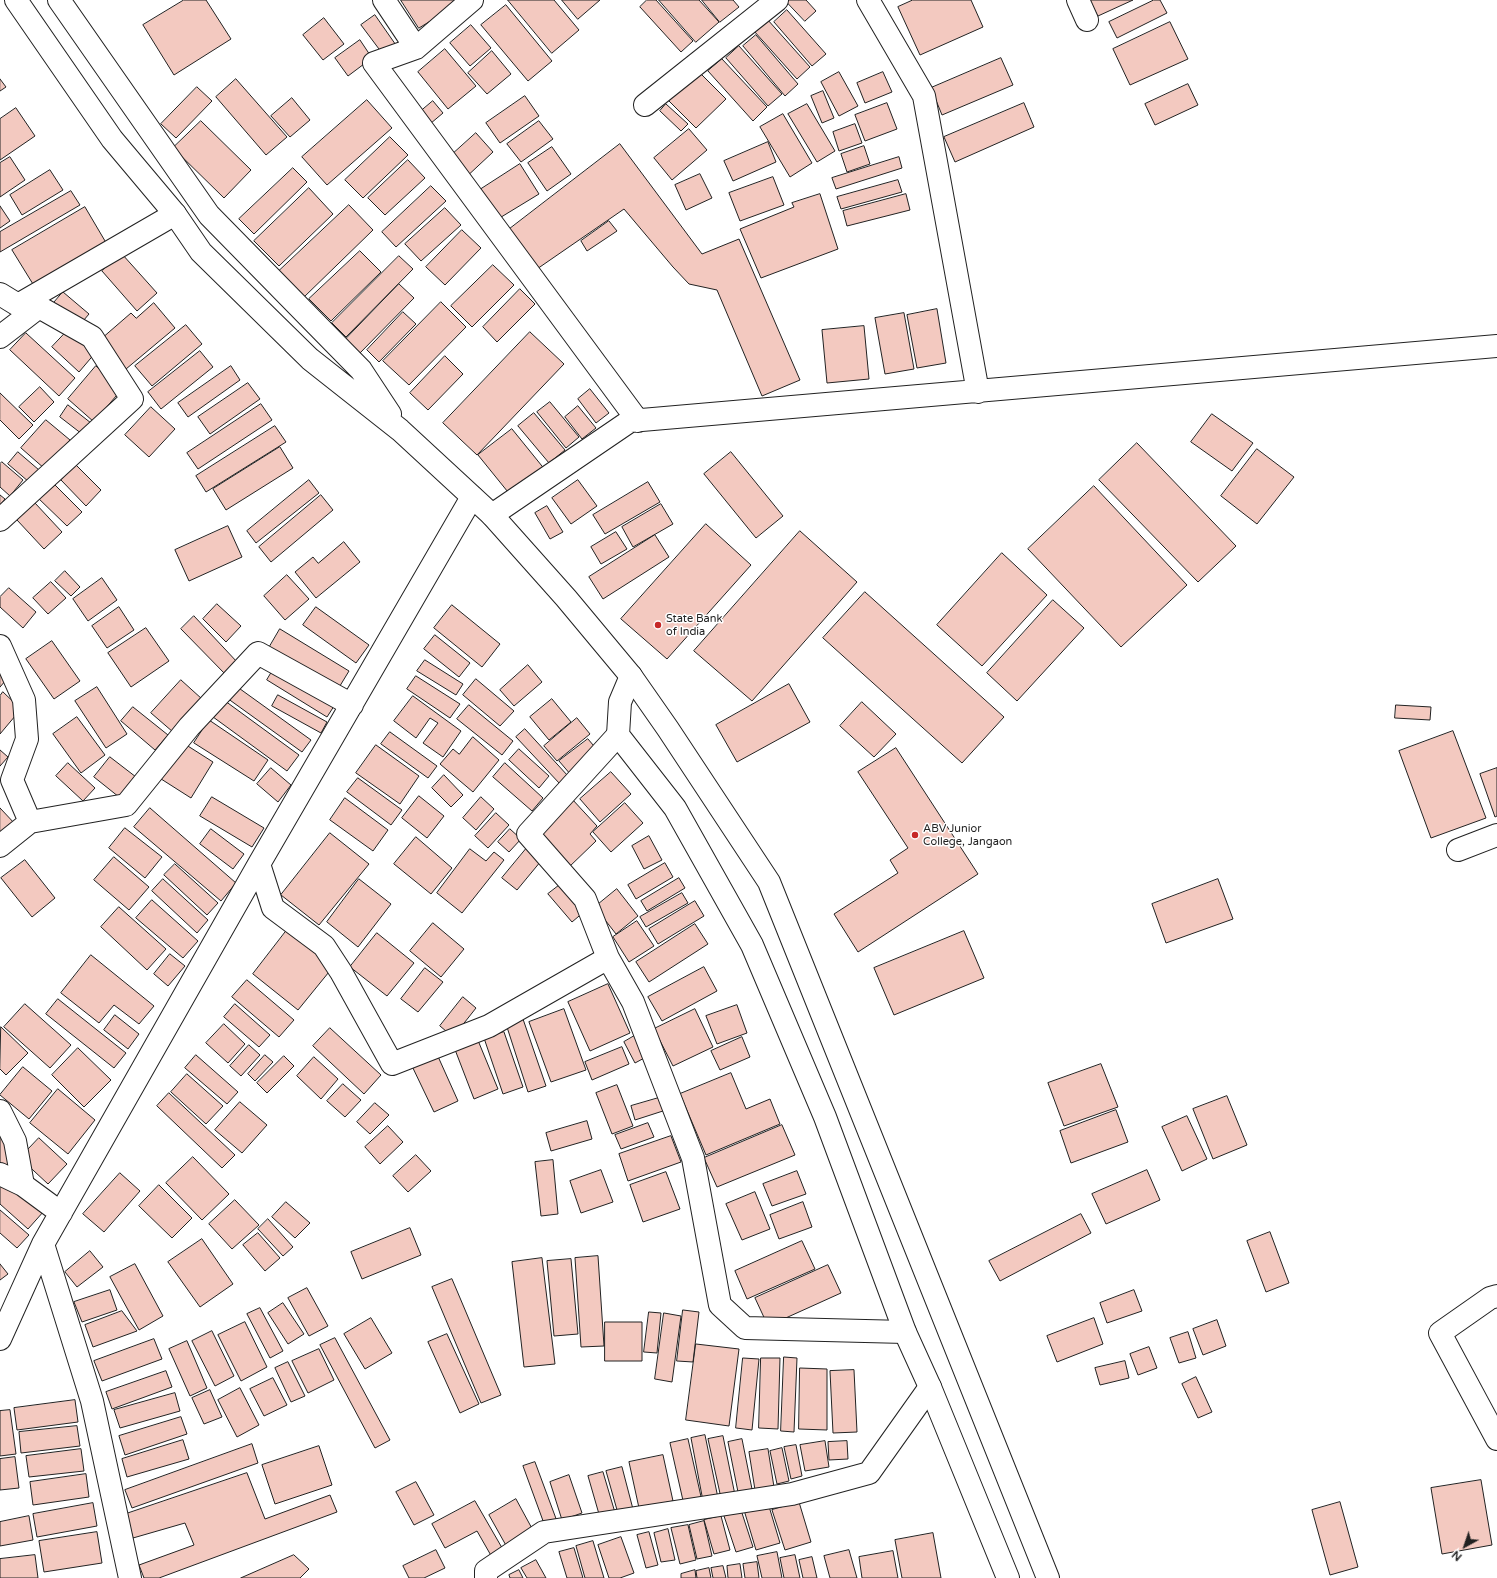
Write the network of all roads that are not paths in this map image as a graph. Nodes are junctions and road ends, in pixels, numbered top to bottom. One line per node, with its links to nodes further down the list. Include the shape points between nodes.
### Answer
1 (16, 0): 11 (main road, via 112,139)
2 (59, 0): 18 (main road, via 209,215 361,370)
3 (384, 0): 9 (main road)
4 (472, 0): 9 (main road)
5 (777, 0): 10 (main road)
6 (868, 0): 16 (main road, via 924,96)
7 (1078, 0): 8 (main road)
8 (1087, 20)
9 (416, 48): 17 (main road, via 374,63)
10 (645, 105)
11 (175, 214): 12 (main road); 18 (main road, via 201,252 310,359)
12 (9, 300): 13 (main road)
13 (39, 307): 14 (main road); 21 (main road, via 92,337 132,399)
14 (0, 338)
15 (1497, 346): 16 (main road)
16 (978, 392): 17 (main road)
17 (638, 421): 20 (main road, via 630,421)
18 (400, 430): 19 (main road)
19 (472, 497): 20 (main road); 24 (main road)
20 (492, 515): 23 (main road)
21 (0, 520)
22 (0, 646): 26 (main road, via 24,700 27,739 12,780)
23 (631, 676): 25 (main road, via 620,702); 45 (main road, via 769,882)
24 (352, 705): 26 (main road, via 258,653 189,727 126,805); 30 (main road)
25 (618, 735): 31 (main road, via 528,834 585,899); 38 (main road, via 675,808 752,945 825,1117)
26 (30, 822): 28 (main road)
27 (1497, 835): 29 (main road)
28 (0, 846)
29 (1458, 850)
30 (259, 864): 31 (main road, via 273,908 324,946 392,1064 489,1026); 35 (main road)
31 (608, 958): 38 (main road, via 633,1002 693,1158 720,1305 746,1328)
32 (0, 1111): 34 (main road, via 15,1141)
33 (0, 1174): 34 (main road)
34 (23, 1185): 35 (main road)
35 (61, 1213): 36 (main road)
36 (43, 1244): 39 (main road); 42 (main road, via 92,1401)
37 (1497, 1296): 41 (main road, via 1490,1298 1440,1333)
38 (905, 1332): 40 (main road)
39 (0, 1339)
40 (930, 1387): 43 (main road, via 869,1473 792,1494 544,1532 486,1571); 44 (main road)
41 (1497, 1439)
42 (130, 1578)
43 (486, 1578)
44 (1008, 1578)
45 (1048, 1578)

